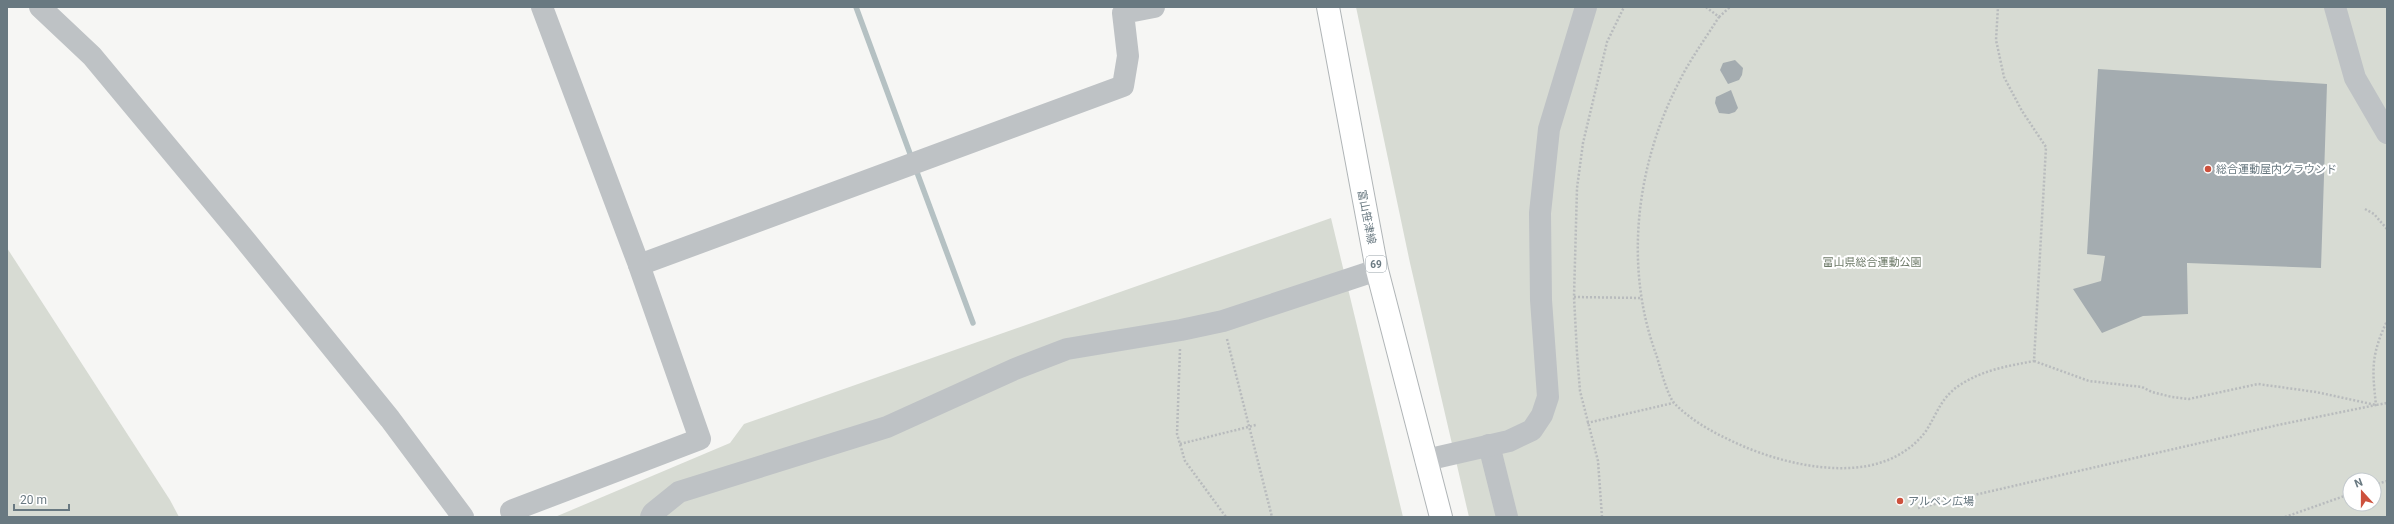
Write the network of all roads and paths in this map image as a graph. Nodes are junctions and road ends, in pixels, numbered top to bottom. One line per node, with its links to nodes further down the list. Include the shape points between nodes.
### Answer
1 (40, 7): 35 (street, via 92,56 241,234 390,419)
2 (542, 7): 16 (street)
3 (1154, 7): 11 (street)
4 (1328, 7): 17 (main road, 富山笹津線 / 69)
5 (1586, 7): 31 (street, via 1549,130 1541,205 1541,300 1548,397 1542,415 1532,430 1508,441)
6 (1624, 7): 18 (path, via 1607,42 1584,143 1577,188)
7 (1706, 7): 12 (path)
8 (1730, 7): 12 (path)
9 (1998, 7): 23 (path, via 1996,40 2004,77 2022,111 2046,147)
10 (2335, 7): 13 (street, via 2355,78)
11 (1122, 10): 16 (street, via 1128,56 1123,86)
12 (1719, 17): 19 (path, via 1678,84 1660,123 1646,168 1639,218)
13 (2387, 133)
14 (2365, 209): 15 (path, via 2374,214)
15 (2387, 229)
16 (639, 265): 36 (street, via 700,439 511,511)
17 (1378, 270): 20 (street); 32 (main road, 富山笹津線 / 69)
18 (1574, 297): 19 (path); 27 (path, via 1580,391)
19 (1641, 298): 24 (path, via 1649,334)
20 (1223, 321): 22 (street); 29 (path)
21 (2387, 321): 26 (path, via 2374,355 2372,370)
22 (1181, 330): 30 (path, via 1177,434); 37 (street, via 1067,349 1015,369 887,427 679,492)
23 (2034, 361): 24 (path, via 1988,370 1959,385 1938,405 1926,431 1902,454 1867,466 1834,468 1771,458 1712,433); 26 (path, via 2089,381 2142,387 2172,397 2189,398 2258,384 2316,392)
24 (1673, 403): 27 (path)
25 (2387, 403): 26 (path)
26 (2376, 405): 34 (path)
27 (1587, 423): 42 (path, via 1598,461)
28 (1256, 425): 29 (path)
29 (1249, 426): 30 (path); 39 (path)
30 (1180, 444): 38 (path, via 1185,461)
31 (1489, 444): 32 (street); 41 (street)
32 (1426, 460): 40 (main road, 富山笹津線 / 69)
33 (2342, 497): 43 (path)
34 (1918, 508)
35 (463, 517)
36 (513, 517)
37 (651, 517)
38 (1226, 517)
39 (1272, 517)
40 (1441, 517)
41 (1507, 517)
42 (1602, 517)
43 (2285, 517)

